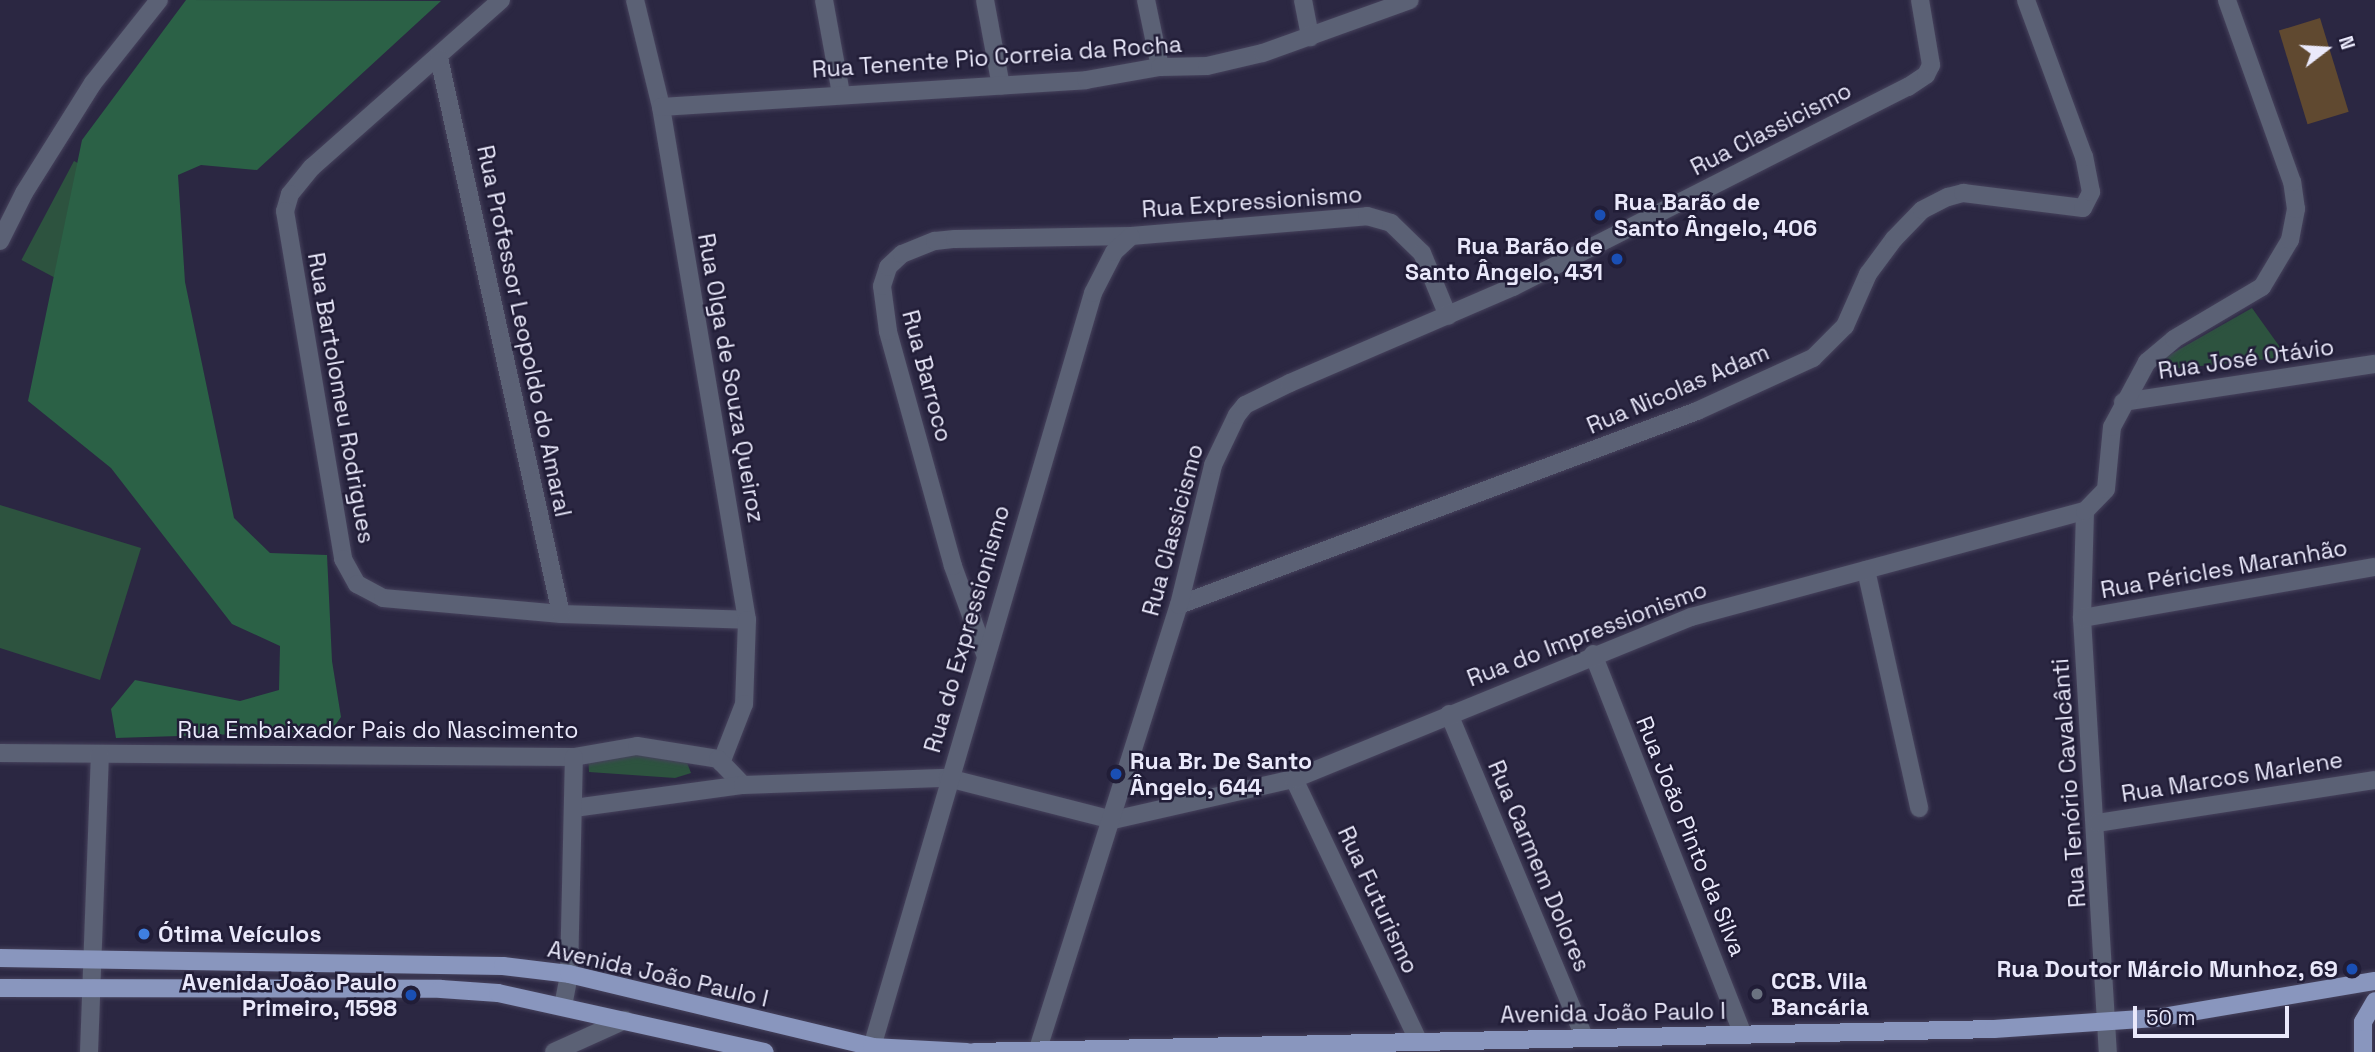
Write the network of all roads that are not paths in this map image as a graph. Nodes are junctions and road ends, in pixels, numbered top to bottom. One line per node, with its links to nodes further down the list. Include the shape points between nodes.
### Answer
1 (159, 0): 19 (street, via 93,83 24,193)
2 (501, 0): 13 (street, Rua Bartolomeu Rodrigues)
3 (635, 0): 17 (street, Rua Olga de Souza Queiroz)
4 (824, 0): 16 (street)
5 (985, 0): 15 (street)
6 (1146, 0): 14 (street)
7 (1303, 0): 12 (street)
8 (1410, 0): 12 (street, Rua Tenente Pio Correia da Rocha)
9 (1920, 0): 20 (street, Rua Classicismo, via 1931,65 1926,75)
10 (2025, 0): 26 (street, Rua Nicolas Adam, via 2084,157 2091,192 2083,208 1963,193 1922,210 1867,274 1836,337 1813,358 1697,411)
11 (2227, 0): 22 (street, via 2292,182 2296,209 2290,240 2262,287 2153,355)
12 (1310, 37): 14 (street, Rua Tenente Pio Correia da Rocha, via 1207,66)
13 (439, 58): 27 (street, Rua Professor Leopoldo do Amaral); 27 (street, Rua Bartolomeu Rodrigues, via 312,167 290,194 285,211 343,559 357,584 383,598)
14 (1160, 67): 15 (street, Rua Tenente Pio Correia da Rocha)
15 (1001, 86): 16 (street, Rua Tenente Pio Correia da Rocha)
16 (841, 94): 17 (street, Rua Tenente Pio Correia da Rocha)
17 (661, 107): 29 (street, Rua Olga de Souza Queiroz)
18 (1131, 236): 20 (street, Rua Expressionismo, via 1354,217 1381,219 1401,230 1427,259); 30 (street, Rua do Expressionismo, via 1114,252 1093,293); 30 (street, Rua Barroco, via 935,241 902,254 888,267 882,286 888,331 946,540)
19 (0, 241)
20 (1448, 316): 26 (street, Rua Classicismo, via 1245,405 1222,439 1213,465)
21 (2375, 365): 22 (street, Rua José Otávio)
22 (2123, 402): 23 (street, via 2112,427 2106,489 2098,503)
23 (2085, 511): 25 (street, Rua do Impressionismo); 28 (street, Rua Tenório Cavalcânti)
24 (2375, 567): 28 (street, Rua Péricles Maranhão)
25 (1866, 570): 31 (street, Rua do Impressionismo, via 1691,617); 42 (street)
26 (1180, 605): 43 (street, Rua Classicismo)
27 (561, 614): 29 (street, Rua Bartolomeu Rodrigues)
28 (2082, 618): 44 (street, Rua Tenório Cavalcânti)
29 (747, 620): 36 (street, Rua Olga de Souza Queiroz, via 744,704)
30 (985, 654): 37 (street, Rua do Expressionismo)
31 (1593, 654): 32 (street, Rua do Impressionismo); 55 (street, Rua João Pinto da Silva)
32 (1449, 714): 38 (street, Rua do Impressionismo); 56 (street, Rua Carmem Dolores)
33 (0, 752): 34 (street, Rua Embaixador Pais do Nascimento)
34 (100, 754): 35 (street, Rua Embaixador Pais do Nascimento); 46 (street)
35 (574, 757): 36 (street, Rua Embaixador Pais do Nascimento, via 637,746 695,752); 41 (street)
36 (721, 763): 40 (street, Rua Embaixador Pais do Nascimento)
37 (948, 778): 40 (street); 43 (street); 58 (street, Rua do Expressionismo)
38 (1294, 779): 43 (street, Rua do Impressionismo); 57 (street, Rua Futurismo)
39 (2375, 780): 44 (street, Rua Marcos Marlene)
40 (743, 785): 41 (street)
41 (574, 808): 47 (street)
42 (1919, 808)
43 (1113, 820): 64 (street, Rua Classicismo)
44 (2096, 823): 54 (street, Rua Tenório Cavalcânti)
45 (0, 958): 46 (main road, Avenida João Paulo I)
46 (92, 960): 47 (main road, Avenida João Paulo I, via 503,966); 50 (street)
47 (569, 974): 52 (street); 58 (main road, Avenida João Paulo I)
48 (2375, 981): 54 (main road, Avenida João Paulo I, via 2205,1012)
49 (0, 988): 50 (main road)
50 (90, 988): 52 (main road, via 440,989 498,993); 59 (street)
51 (2375, 1001): 66 (main road, via 2363,1022)
52 (564, 1006): 53 (main road)
53 (625, 1020): 60 (street); 61 (main road)
54 (2108, 1022): 55 (main road, Avenida João Paulo I); 65 (street, Rua Tenório Cavalcânti)
55 (1743, 1035): 56 (main road, Avenida João Paulo I)
56 (1584, 1037): 57 (main road, Avenida João Paulo I)
57 (1419, 1042): 64 (main road, Avenida João Paulo I)
58 (868, 1049): 62 (main road, Avenida João Paulo I)
59 (89, 1052)
60 (554, 1052)
61 (765, 1052)
62 (967, 1052)
63 (974, 1052): 64 (main road, Avenida João Paulo I)
64 (1037, 1052)
65 (2108, 1052)
66 (2363, 1052)

